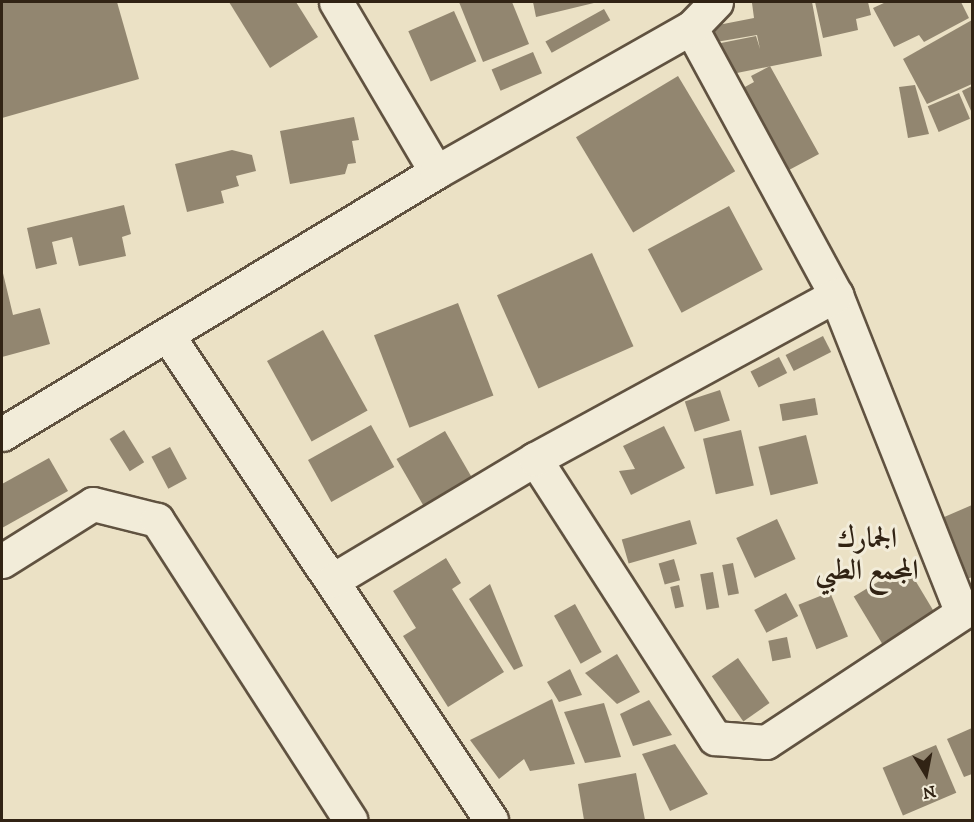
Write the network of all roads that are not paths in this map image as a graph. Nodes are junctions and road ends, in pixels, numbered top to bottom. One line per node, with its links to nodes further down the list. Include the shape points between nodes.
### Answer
1 (336, 2): 4 (street)
2 (716, 2): 3 (street)
3 (691, 28): 4 (street); 5 (street)
4 (436, 172): 6 (street)
5 (836, 295): 8 (street); 11 (street)
6 (168, 336): 7 (street); 10 (street)
7 (2, 434)
8 (535, 459): 10 (street); 11 (street, via 715,738 766,742)
9 (2, 561): 12 (street, via 93,504 157,520)
10 (333, 580): 13 (street)
11 (967, 608)
12 (350, 820)
13 (491, 820)

